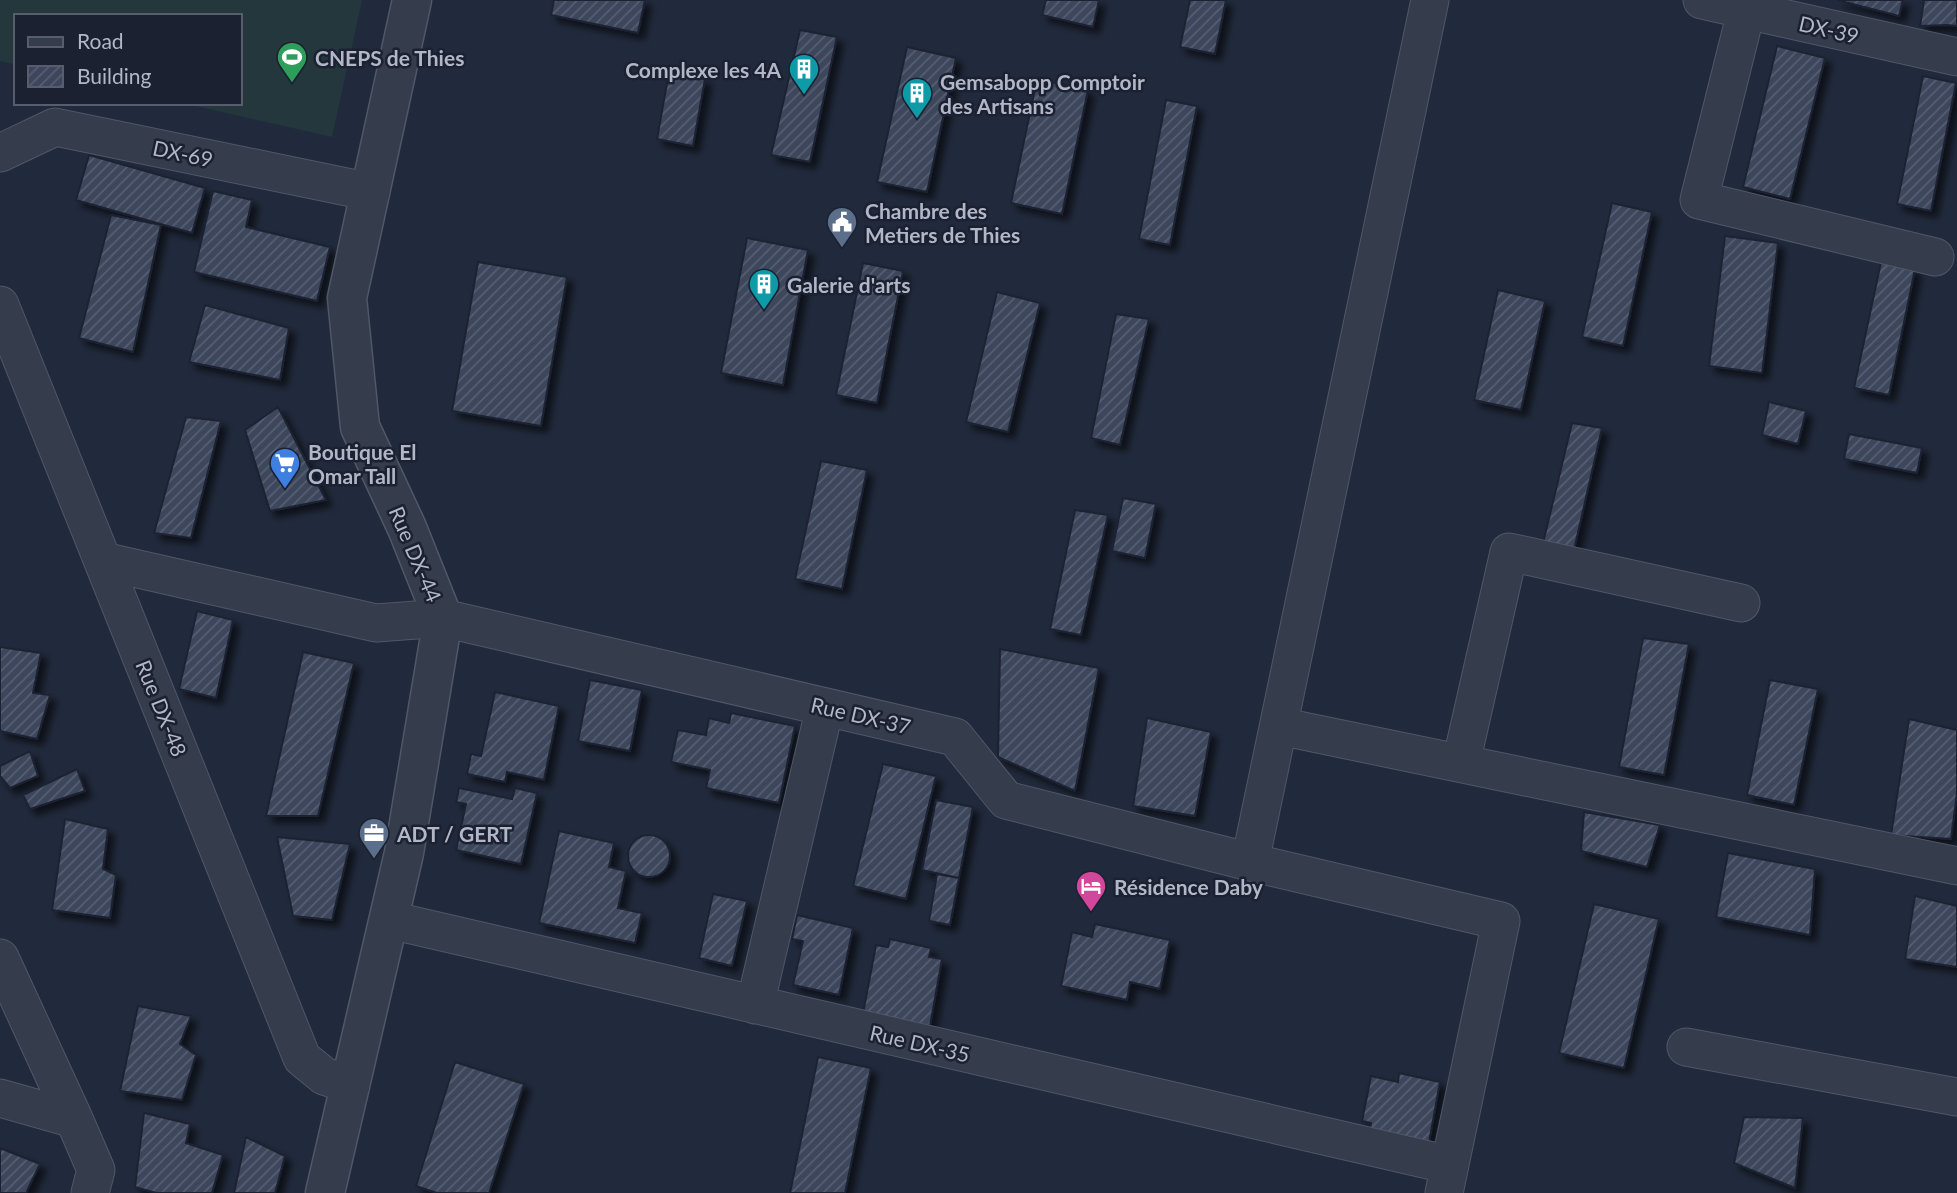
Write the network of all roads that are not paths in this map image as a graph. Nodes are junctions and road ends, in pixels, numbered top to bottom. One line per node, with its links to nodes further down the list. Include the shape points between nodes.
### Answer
1 (412, 0): 7 (street, Rue DX-44)
2 (1430, 0): 14 (street)
3 (1702, 0): 4 (street, DX-39)
4 (1748, 5): 5 (street, DX-39); 8 (street, via 1699,200)
5 (1957, 57)
6 (0, 153): 7 (street, DX-69, via 55,127)
7 (371, 192): 12 (street, Rue DX-44, via 347,298 360,427)
8 (1935, 257)
9 (0, 305): 10 (street, Rue DX-48)
10 (103, 561): 12 (street, Rue DX-37, via 376,623); 22 (street, Rue DX-48, via 302,1058 324,1076)
11 (1741, 603): 15 (street, via 1508,552)
12 (443, 618): 13 (street, Rue DX-37); 18 (street, Rue DX-44)
13 (825, 707): 16 (street, Rue DX-37, via 955,737 1006,800); 20 (street)
14 (1279, 726): 15 (street); 16 (street)
15 (1461, 764): 17 (street)
16 (1250, 862): 26 (street, Rue DX-37, via 1501,921)
17 (1957, 866)
18 (390, 920): 20 (street, Rue DX-35); 22 (street, Rue DX-44)
19 (0, 958): 25 (street)
20 (755, 1005): 26 (street, Rue DX-35)
21 (1686, 1047): 23 (street)
22 (351, 1085): 28 (street, Rue DX-44)
23 (1957, 1097)
24 (0, 1098): 25 (street)
25 (75, 1119): 27 (street, via 96,1170)
26 (1447, 1179)
27 (90, 1193)
28 (324, 1193)

